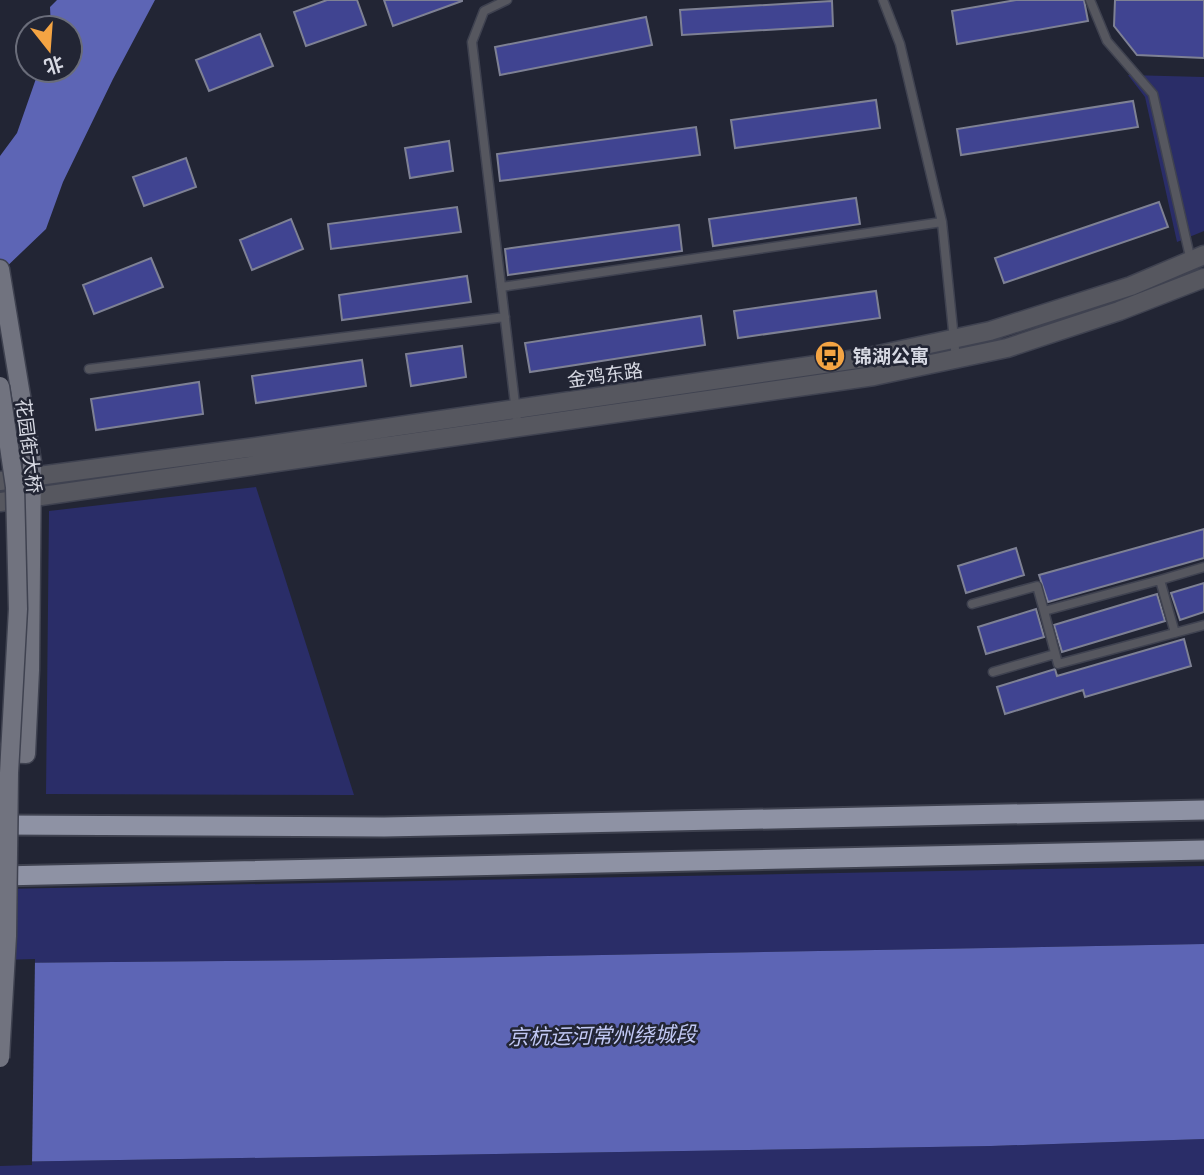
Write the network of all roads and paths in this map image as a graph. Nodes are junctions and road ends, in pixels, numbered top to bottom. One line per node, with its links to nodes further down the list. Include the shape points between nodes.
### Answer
1 (507, 0): 8 (lane, via 484,11 472,42)
2 (883, 0): 4 (lane, via 900,44)
3 (1090, 0): 5 (lane, via 1108,41 1153,94)
4 (942, 222): 8 (lane); 10 (lane)
5 (1197, 258): 10 (street, 金鸡东路, via 1131,286)
6 (1, 275): 16 (main road)
7 (1204, 278): 11 (street, via 1007,348)
8 (501, 287): 9 (lane)
9 (505, 317): 12 (lane); 14 (lane)
10 (954, 339): 11 (lane); 14 (street, 金鸡东路, via 864,358)
11 (956, 359): 15 (street, via 874,376)
12 (89, 369)
13 (0, 386): 33 (main road, 花园街大桥, bridge, via 15,487 18,609)
14 (516, 409): 15 (lane); 16 (street, 金鸡东路)
15 (518, 429): 18 (street)
16 (32, 477): 17 (street, 金鸡东路); 18 (main road)
17 (0, 481)
18 (32, 497): 19 (street); 28 (main road, via 26,754)
19 (0, 502)
20 (1204, 567): 21 (lane)
21 (1160, 580): 23 (lane); 25 (lane)
22 (972, 604): 23 (lane, via 1037,586)
23 (1044, 611): 26 (lane)
24 (1204, 625): 25 (lane)
25 (1175, 633): 26 (lane, via 1058,664)
26 (1055, 654): 27 (lane)
27 (993, 672)
28 (0, 753)
29 (1204, 810): 30 (highway, via 384,827)
30 (0, 825)
31 (1204, 849): 32 (highway)
32 (0, 876)
33 (0, 1058)

